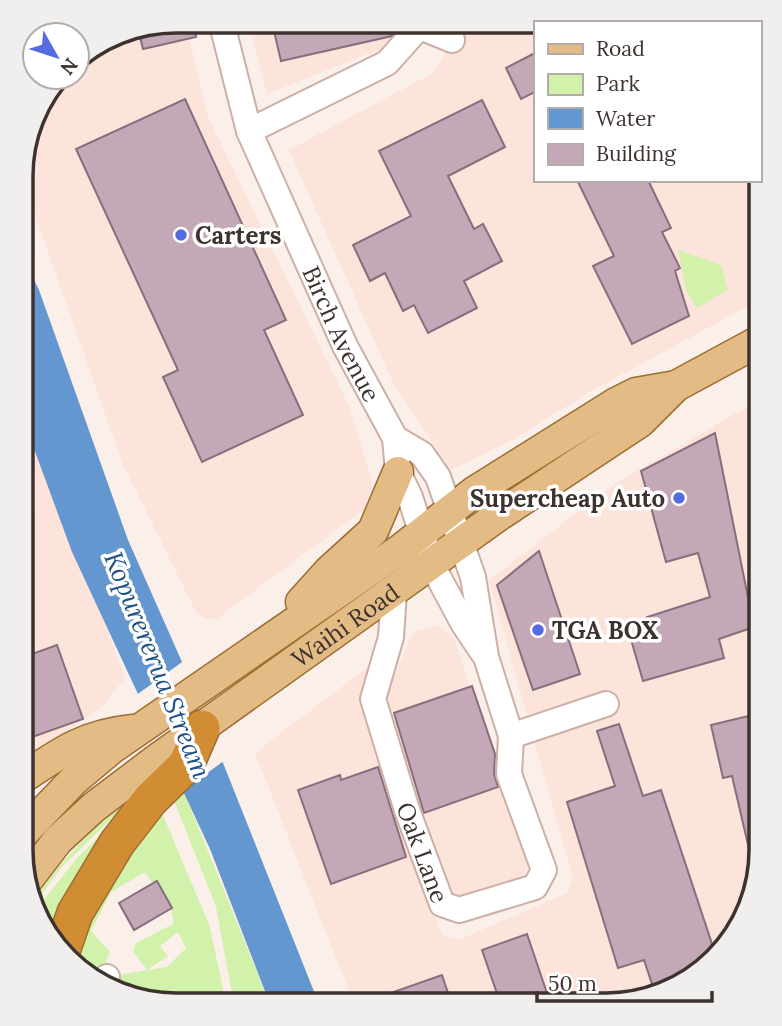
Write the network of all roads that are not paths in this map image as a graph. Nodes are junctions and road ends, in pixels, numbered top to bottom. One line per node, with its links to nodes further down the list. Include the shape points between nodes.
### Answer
1 (224, 33): 5 (street, Birch Avenue)
2 (415, 33): 5 (street, via 387,63)
3 (436, 33): 4 (street)
4 (452, 40)
5 (248, 131): 7 (street, Birch Avenue, via 345,346)
6 (749, 347): 9 (main road, Waihi Road, via 676,386 636,393 616,403 474,492)
7 (395, 438): 8 (street, Birch Avenue); 9 (street, Birch Avenue, via 422,454 438,477)
8 (398, 472): 10 (street, Birch Avenue); 12 (main road, via 373,531 329,570)
9 (455, 527): 10 (main road, Waihi Road); 13 (street, Oak Lane, via 473,577)
10 (427, 548): 11 (main road, Waihi Road); 12 (main road, Waihi Road); 13 (street, Oak Lane, via 463,623)
11 (394, 593): 15 (main road, Waihi Road); 17 (street, Oak Lane, via 391,637 373,699 407,810 442,904 450,908 459,910 535,887 544,870 509,774)
12 (273, 634): 16 (main road, Waihi Road)
13 (486, 657): 17 (street, Oak Lane)
14 (606, 704): 17 (street)
15 (215, 719): 18 (highway, via 186,765)
16 (137, 730): 19 (main road, via 105,733 74,743); 20 (main road, Waihi Road, via 73,781)
17 (512, 736)
18 (163, 770): 21 (main road, via 67,832); 22 (highway, via 151,799 117,843 75,913)
19 (33, 771)
20 (33, 821)
21 (35, 870)
22 (66, 940)

